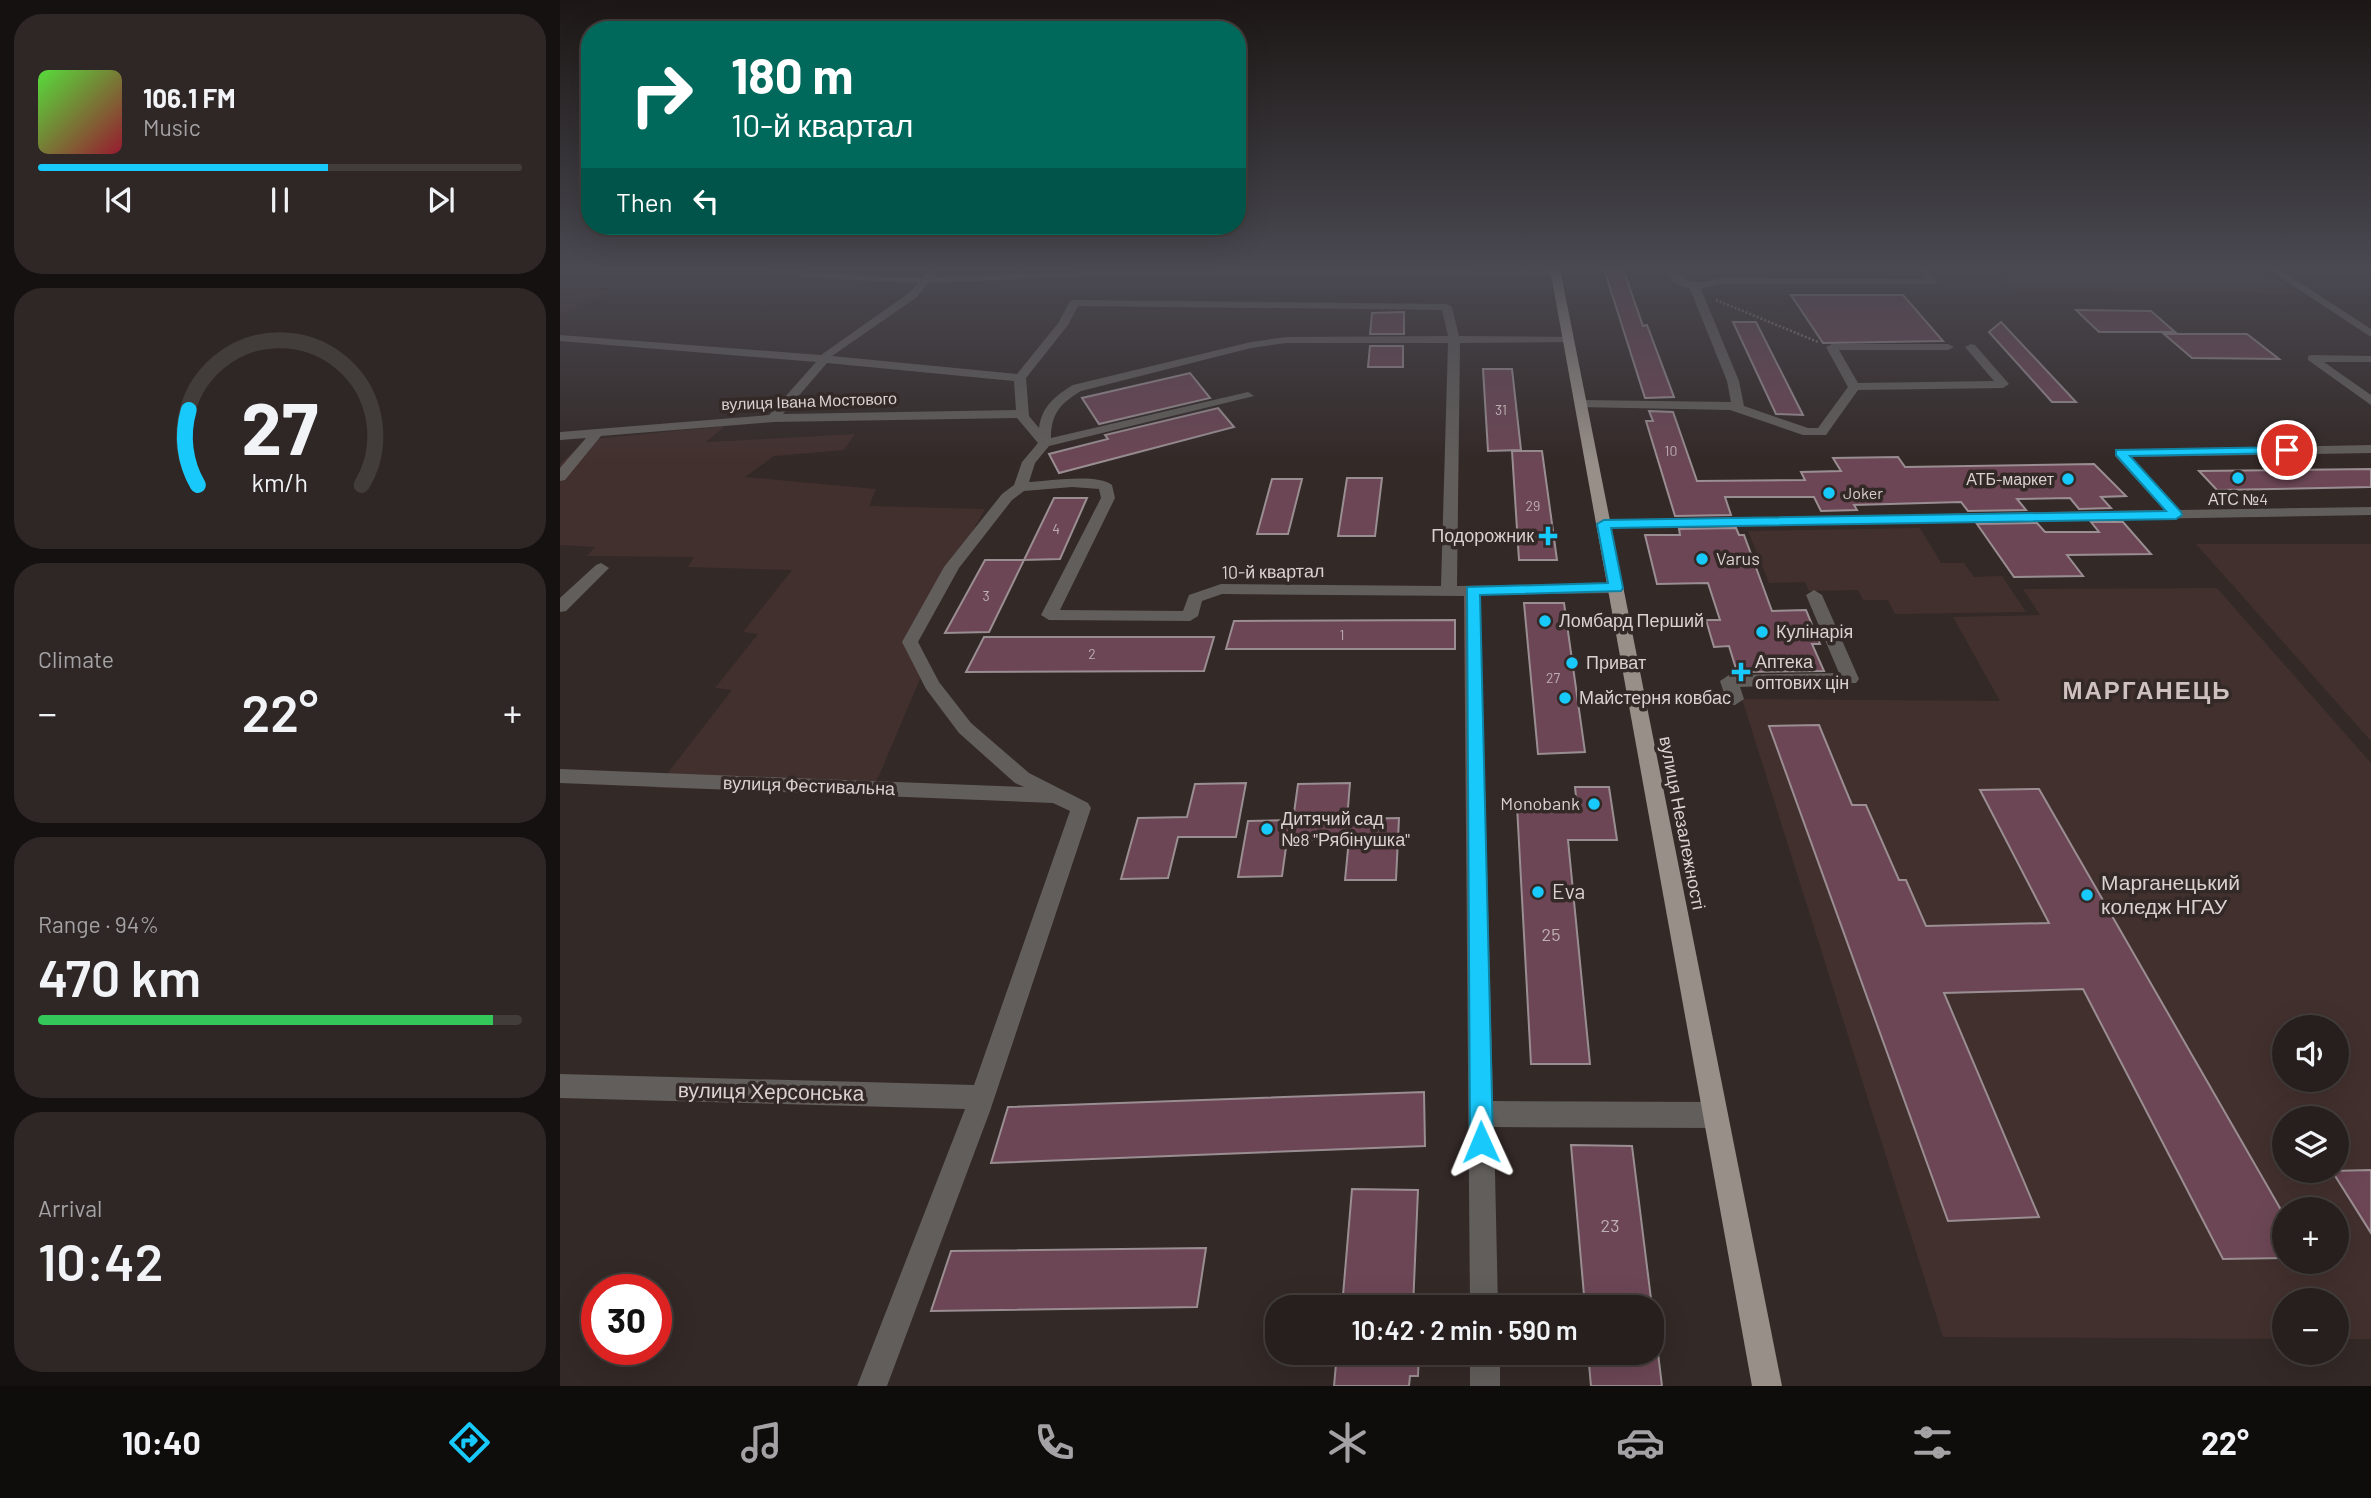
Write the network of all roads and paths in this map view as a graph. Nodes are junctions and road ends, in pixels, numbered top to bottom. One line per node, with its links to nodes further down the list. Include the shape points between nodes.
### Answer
1 (856, 334): 13 (street)
2 (1055, 334): 15 (street)
3 (1453, 334): 9 (street)
4 (1567, 334): 8 (main road, вулиця Незалежності)
5 (1714, 334): 20 (street, via 1739,394)
6 (1801, 334): 11 (path)
7 (560, 338): 13 (street)
8 (1568, 339): 9 (street); 19 (main road, вулиця Незалежності)
9 (1454, 340): 25 (street, via 1286,340 1100,382 1059,398 1045,419); 35 (street)
10 (1948, 346): 11 (street)
11 (1832, 347): 16 (street)
12 (1971, 347): 16 (street, via 2003,384)
13 (824, 359): 15 (street); 22 (street)
14 (2371, 359): 18 (street, via 2312,358)
15 (1020, 378): 21 (street)
16 (1854, 387): 20 (street, via 1822,432 1807,432)
17 (1248, 396): 25 (street)
18 (2371, 401)
19 (1581, 404): 20 (street); 31 (main road, вулиця Незалежності)
20 (1738, 408)
21 (1023, 414): 22 (street, вулиця Івана Мостового); 25 (street)
22 (773, 418): 23 (street, вулиця Івана Мостового)
23 (597, 433): 24 (street, вулиця Івана Мостового); 27 (street)
24 (560, 436)
25 (1045, 443): 28 (street, via 1029,463)
26 (2371, 449): 30 (street, via 2120,453)
27 (560, 477)
28 (1020, 486): 35 (street, 10-й квартал, via 1105,485 1108,498 1049,615 1190,616 1195,598 1221,589); 40 (street, via 952,567 910,642 932,685 965,728 1022,778)
29 (2371, 511): 30 (street)
30 (2176, 515): 31 (street)
31 (1604, 524): 33 (main road, вулиця Незалежності)
32 (601, 568): 37 (street)
33 (1616, 588): 34 (street, 10-й квартал); 38 (main road, вулиця Незалежності)
34 (1472, 590): 35 (street, 10-й квартал); 43 (street)
35 (1449, 591)
36 (1814, 595): 38 (street, via 1850,679 1728,681 1735,699)
37 (560, 607)
38 (1637, 699): 44 (main road, вулиця Незалежності)
39 (560, 776): 40 (street, вулиця Фестивальна)
40 (1058, 796): 42 (street, via 1082,808)
41 (560, 1086): 42 (street, вулиця Херсонська)
42 (982, 1097): 47 (street)
43 (1481, 1114): 44 (street); 45 (street)
44 (1716, 1115): 49 (main road, вулиця Незалежності)
45 (1484, 1295)
46 (1485, 1365): 48 (street)
47 (872, 1386)
48 (1485, 1386)
49 (1766, 1386)

